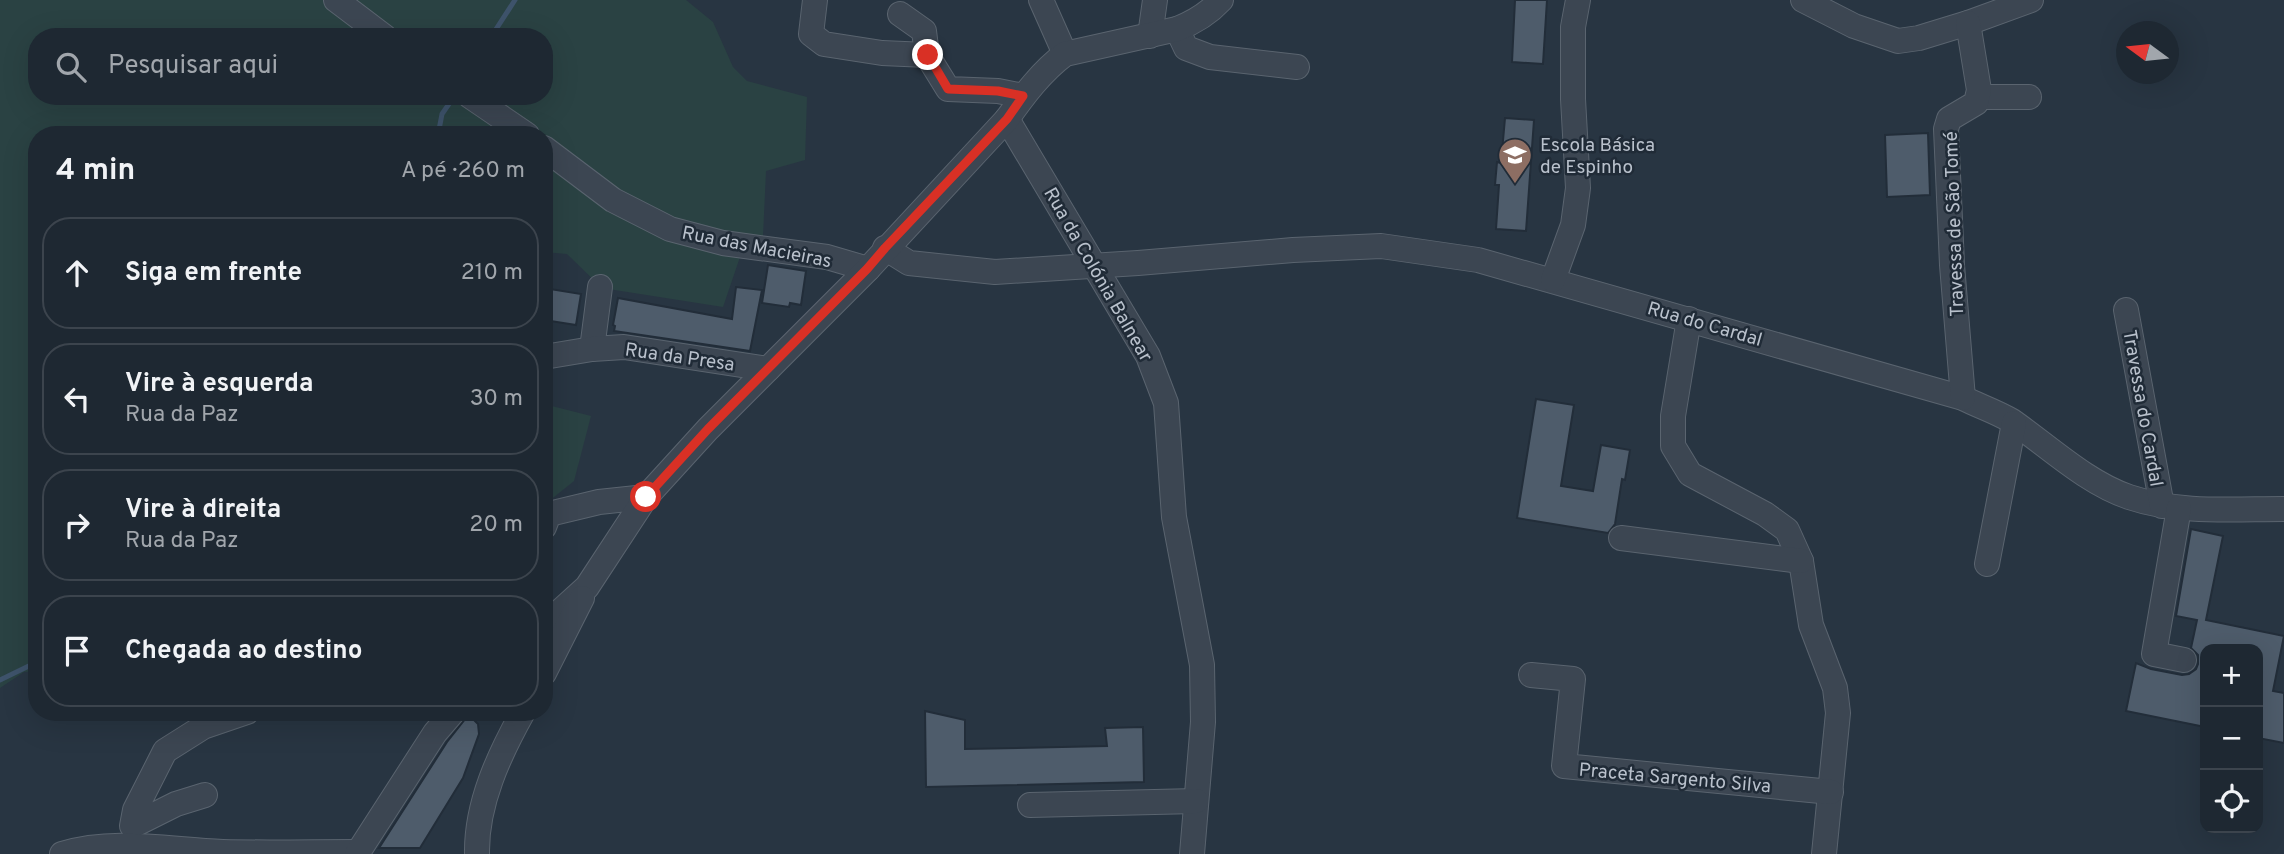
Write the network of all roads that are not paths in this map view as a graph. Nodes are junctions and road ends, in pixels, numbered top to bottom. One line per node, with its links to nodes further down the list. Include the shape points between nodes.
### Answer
1 (336, 0): 11 (street)
2 (815, 0): 15 (street, via 811,34 824,44)
3 (1041, 0): 14 (street)
4 (1155, 0): 13 (street)
5 (1221, 0): 12 (street, via 1210,13)
6 (1578, 0): 27 (street, via 1573,51 1578,188 1573,225)
7 (1803, 0): 10 (street, via 1854,26 1898,41)
8 (2031, 0): 10 (street)
9 (900, 14): 15 (street, via 924,31)
10 (1968, 23): 18 (street)
11 (373, 28)
12 (1177, 29): 13 (street); 16 (street, via 1186,48 1210,57)
13 (1150, 37): 14 (street)
14 (1065, 54): 17 (street)
15 (928, 55): 17 (street, via 948,89)
16 (1297, 67)
17 (1023, 96): 21 (street)
18 (1978, 97): 19 (street); 34 (street, Travessa de São Tomé, via 1976,103 1949,119 1946,130)
19 (2029, 97)
20 (483, 105): 22 (street)
21 (1007, 119): 24 (street); 25 (street, Rua da Colónia Balnear)
22 (514, 126)
23 (553, 155): 26 (street, Rua das Macieiras, via 613,200 670,229 723,243 827,257)
24 (885, 248): 25 (street, Rua do Cardal, via 909,263 995,272); 26 (street)
25 (1096, 265): 27 (street, Rua do Cardal, via 1381,246 1478,260); 53 (street, Rua da Colónia Balnear, via 1149,356 1166,403 1174,517 1202,665 1203,722)
26 (867, 269): 33 (street)
27 (1553, 280): 30 (street, Rua do Cardal)
28 (600, 287): 31 (street)
29 (2126, 310): 37 (street, Travessa do Cardal)
30 (1689, 320): 34 (street, Rua do Cardal); 41 (street, via 1672,446 1690,474 1787,530)
31 (592, 348): 32 (street, Rua da Presa); 33 (street, Rua da Presa, via 624,347)
32 (553, 355)
33 (768, 369): 36 (street)
34 (1963, 398): 35 (street, Rua do Cardal)
35 (2014, 423): 37 (street, Rua do Cardal, via 2097,481 2127,496); 42 (street)
36 (646, 497): 39 (street); 43 (street)
37 (2171, 507): 38 (street, Rua do Cardal); 46 (street, via 2154,654)
38 (2284, 509)
39 (553, 513)
40 (1621, 538): 41 (street)
41 (1801, 561): 51 (street, via 1811,625 1835,688 1839,713)
42 (1987, 564)
43 (587, 587): 44 (street); 45 (street)
44 (553, 618)
45 (553, 655)
46 (2184, 660)
47 (1531, 675): 51 (street, Praceta Sargento Silva, via 1573,679 1564,766)
48 (221, 721): 52 (street, via 165,751 135,810 132,827 176,804)
49 (445, 721): 56 (street)
50 (514, 721): 58 (street, via 485,794)
51 (1831, 792): 60 (street)
52 (205, 796)
53 (1196, 801): 54 (street); 59 (street, Rua da Colónia Balnear)
54 (1030, 805)
55 (129, 849): 56 (street); 57 (street)
56 (357, 853)
57 (62, 854)
58 (477, 854)
59 (1192, 854)
60 (1824, 854)

